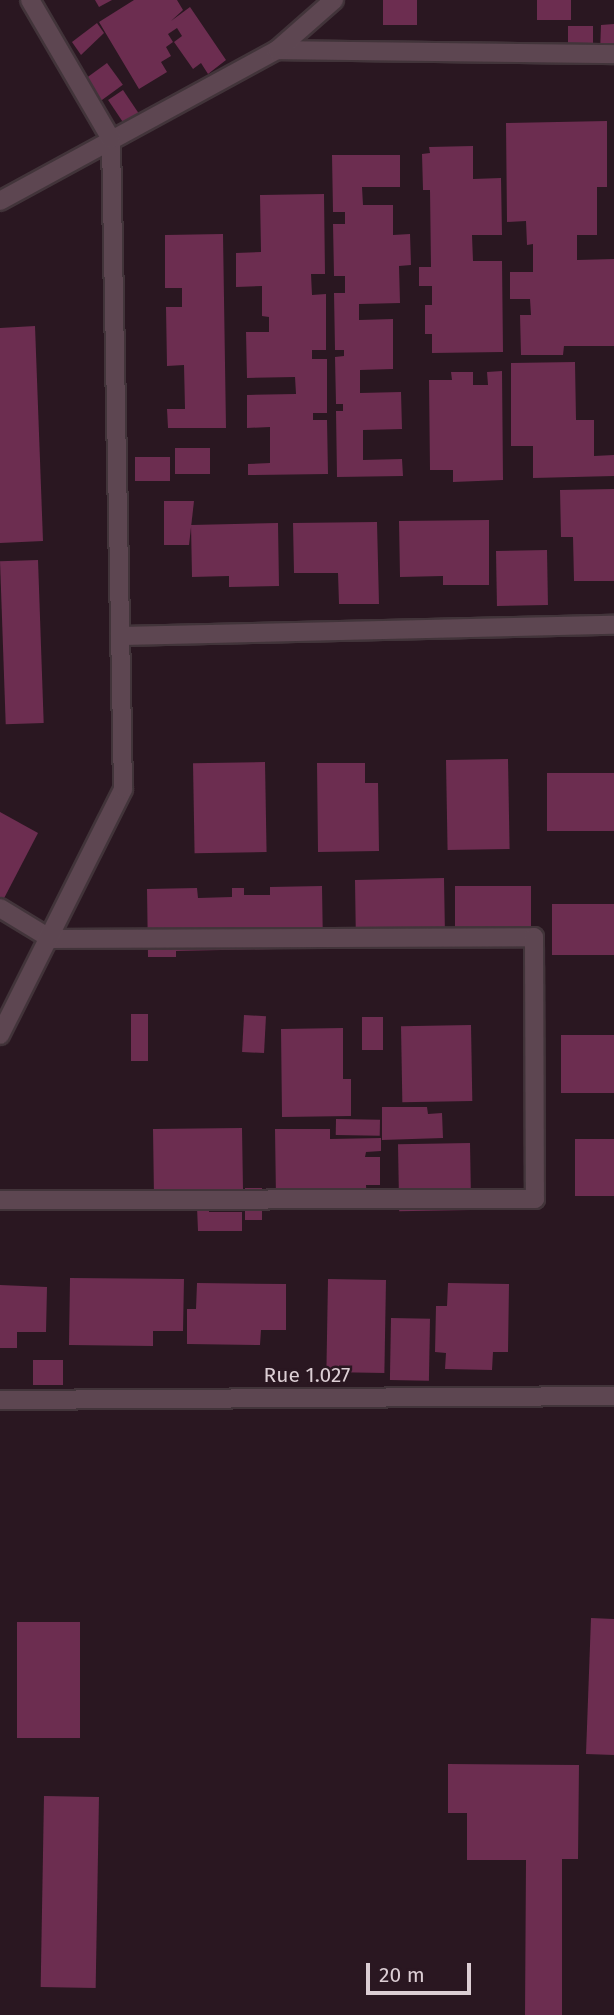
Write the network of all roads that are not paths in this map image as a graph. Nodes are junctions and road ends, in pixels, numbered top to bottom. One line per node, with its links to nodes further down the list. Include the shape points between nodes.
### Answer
1 (30, 0): 5 (street)
2 (334, 0): 3 (street)
3 (277, 50): 4 (street); 5 (street)
4 (614, 54)
5 (111, 139): 6 (street); 8 (street)
6 (0, 201)
7 (614, 625): 8 (street)
8 (120, 636): 10 (street, via 122,789)
9 (0, 908): 10 (street)
10 (51, 939): 11 (street); 12 (street, via 534,937 535,1199)
11 (0, 1035)
12 (0, 1200)
13 (614, 1396): 14 (street, Rue 1.027)
14 (0, 1400)

